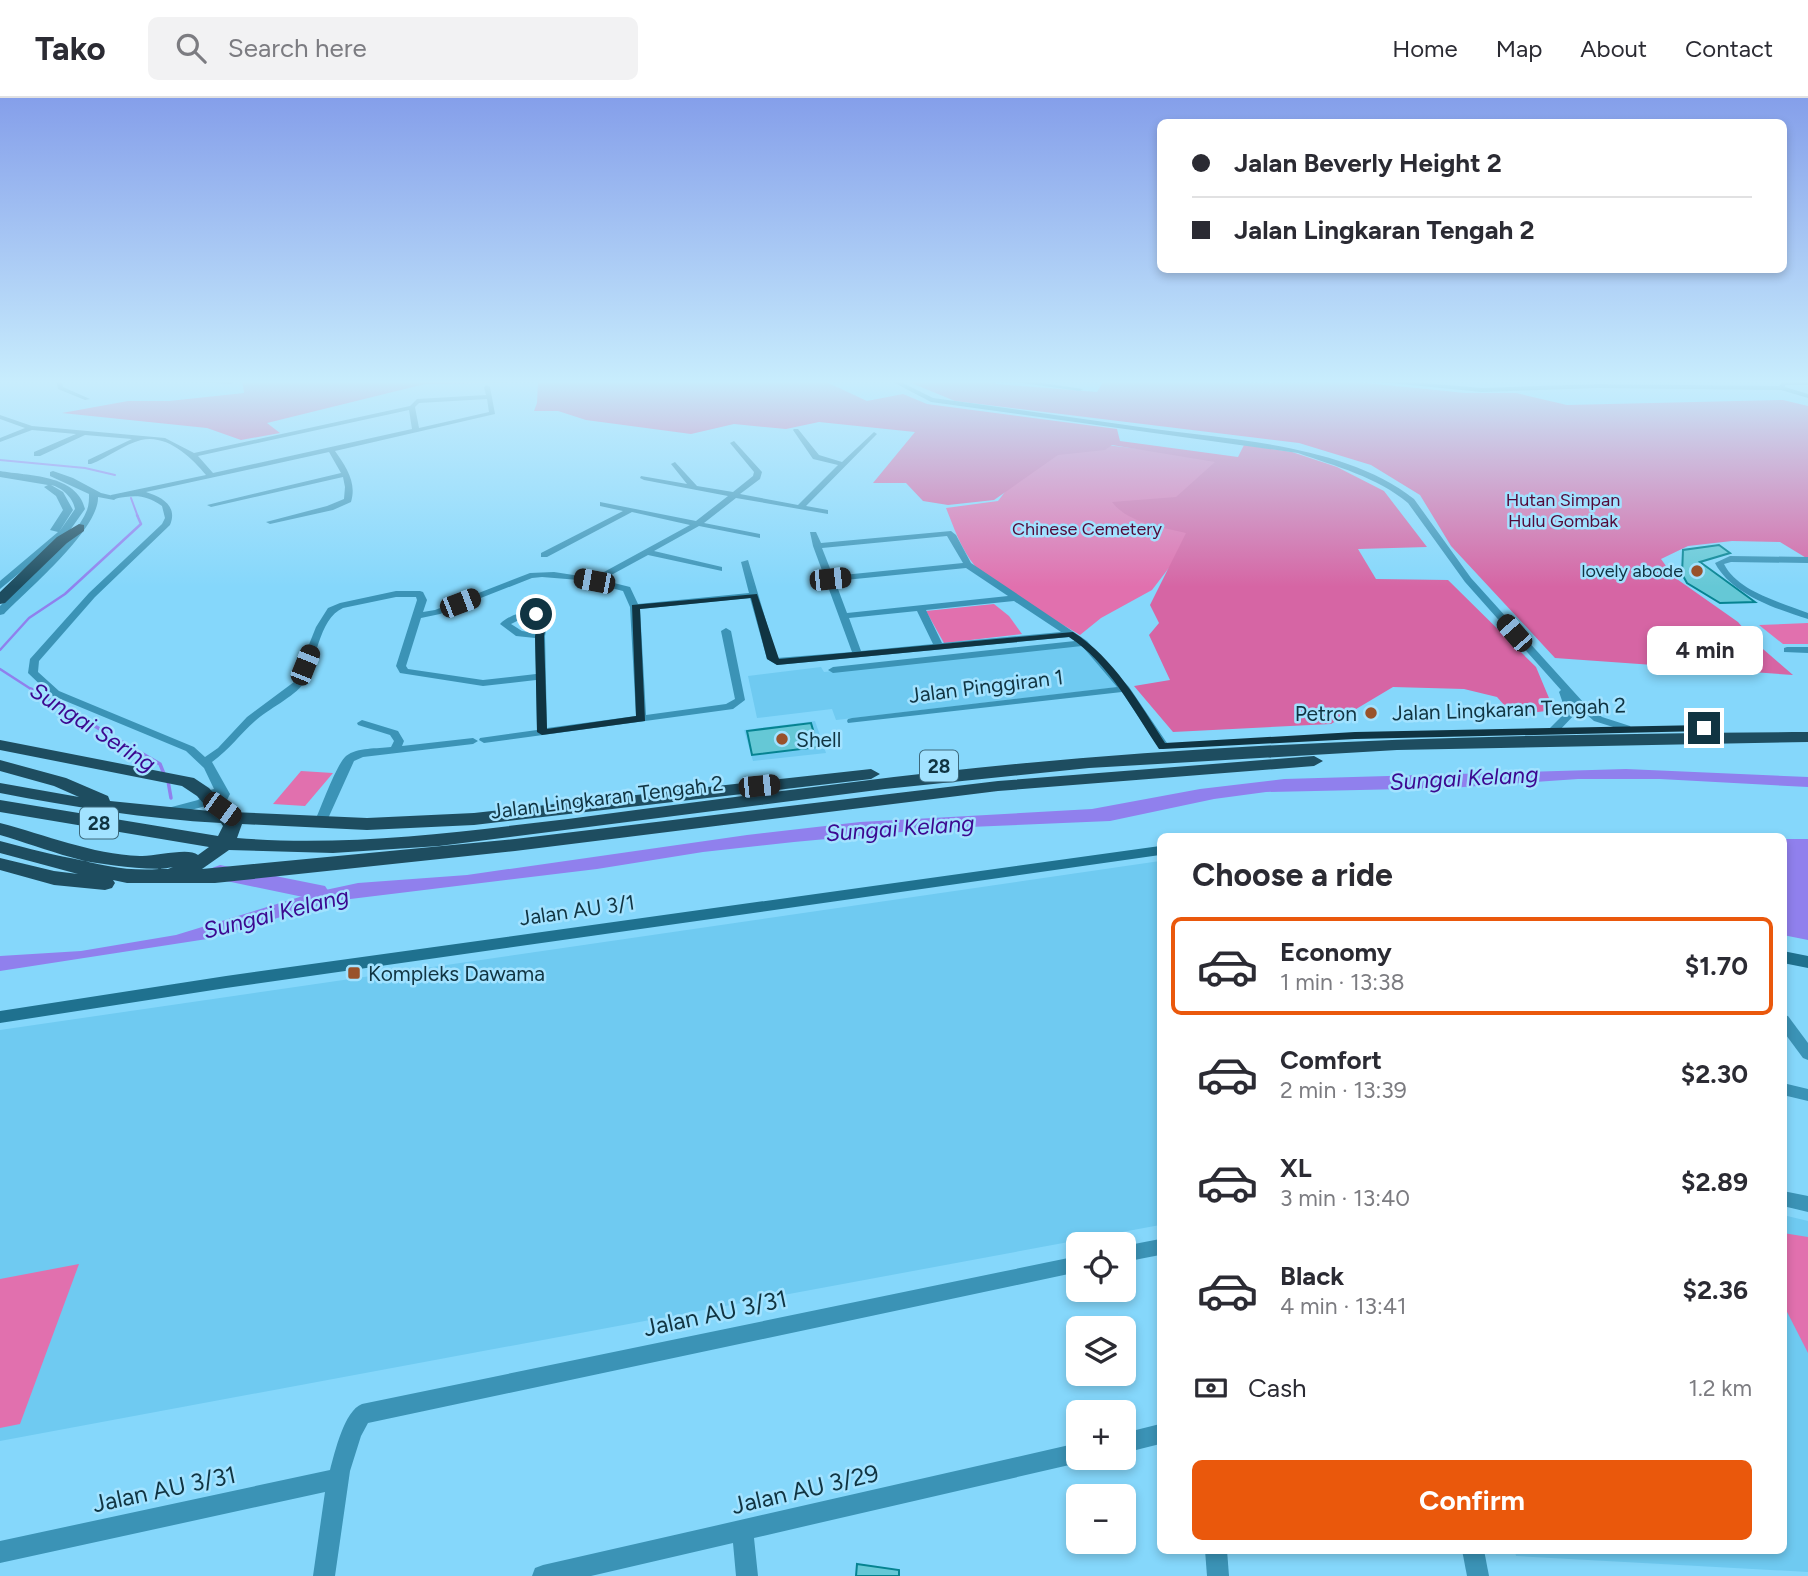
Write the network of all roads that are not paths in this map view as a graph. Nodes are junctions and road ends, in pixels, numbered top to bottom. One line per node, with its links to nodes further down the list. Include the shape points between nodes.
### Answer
1 (48, 449): 11 (street)
2 (118, 449): 13 (street)
3 (182, 449): 12 (street)
4 (220, 449): 12 (street)
5 (335, 449): 10 (street)
6 (739, 449): 23 (street, via 758,477)
7 (810, 449): 15 (street, via 816,457)
8 (859, 449): 15 (street)
9 (1287, 449): 67 (street, via 1357,471 1411,501 1468,580)
10 (331, 450): 17 (street); 18 (street)
11 (37, 454)
12 (193, 455): 18 (street)
13 (91, 462)
14 (675, 464): 20 (street)
15 (844, 464): 27 (street)
16 (0, 472): 22 (street, via 49,473 74,480); 42 (street, via 38,484 66,501 65,517); 42 (street, via 60,484 78,499 75,519)
17 (346, 474): 26 (street); 31 (street, via 350,495 341,505)
18 (211, 477): 21 (street)
19 (644, 478): 20 (street)
20 (694, 487): 23 (street)
21 (140, 493): 24 (street); 81 (street, via 166,505 166,525 92,595 34,661 33,673 55,693 190,749)
22 (93, 494): 24 (street); 28 (street)
23 (736, 495): 27 (street); 32 (street)
24 (114, 498): 28 (street)
25 (603, 504): 29 (street)
26 (211, 505)
27 (800, 507): 30 (street)
28 (93, 509): 33 (street)
29 (630, 510): 32 (street); 39 (street)
30 (825, 512)
31 (270, 522)
32 (696, 524): 36 (street); 38 (street)
33 (79, 528): 50 (highway); 53 (street)
34 (948, 533): 37 (street); 43 (street)
35 (813, 534): 37 (street)
36 (757, 536)
37 (817, 546): 45 (street)
38 (647, 552): 44 (street); 46 (street)
39 (544, 555)
40 (1808, 560): 56 (street, via 1731,559 1719,563 1721,572 1734,582)
41 (744, 562): 48 (street)
42 (28, 563): 47 (street)
43 (968, 565): 45 (street); 49 (street)
44 (719, 569)
45 (830, 579): 55 (street)
46 (594, 581): 51 (street, via 627,589); 54 (street, via 558,574 530,576 438,612)
47 (0, 586)
48 (754, 596): 51 (street); 64 (street, via 772,659 777,662)
49 (1014, 598): 52 (street); 58 (street)
50 (0, 600)
51 (635, 607): 69 (street)
52 (920, 608): 55 (street); 61 (street)
53 (0, 612)
54 (416, 616): 66 (street, via 401,666 404,671 483,683); 81 (street, via 420,594 408,593 331,610 298,684)
55 (843, 616): 64 (street)
56 (1808, 616)
57 (726, 631): 69 (street, via 738,703)
58 (1070, 634): 60 (street); 61 (street)
59 (540, 636): 66 (street)
60 (1084, 643): 65 (street); 68 (street)
61 (939, 647): 64 (street)
62 (1787, 650): 63 (street)
63 (1808, 650)
64 (858, 655)
65 (832, 670)
66 (542, 676): 75 (street)
67 (1561, 686): 73 (street, via 1590,714); 74 (street, via 1571,712)
68 (1125, 689): 70 (street, Jalan Pinggiran 1); 78 (street)
69 (641, 719): 75 (street)
70 (852, 721)
71 (362, 723): 80 (street, via 394,733 399,741)
72 (1808, 727): 73 (highway, Jalan Lingkaran Tengah 2 / 28)
73 (1626, 728): 74 (highway, Jalan Lingkaran Tengah 2 / 28)
74 (1554, 730): 78 (highway, Jalan Lingkaran Tengah 2 / 28)
75 (542, 732): 80 (street)
76 (1808, 737): 79 (highway, Jalan Lingkaran Tengah 2 / 28)
77 (0, 745): 89 (highway, via 188,782 203,792)
78 (1163, 746): 88 (highway, Jalan Lingkaran Tengah 2 / 28, via 979,761 474,820)
79 (1361, 747): 85 (highway, Jalan Lingkaran Tengah 2 / 28, via 985,772 445,840 341,846 220,843); 91 (highway, via 1352,755 1330,760 984,788 327,866 187,878 127,876)
80 (396, 748): 88 (street, via 350,759)
81 (205, 762): 84 (street, via 213,769)
82 (0, 765): 86 (highway, via 60,782)
83 (0, 788): 86 (highway, Jalan Lingkaran Tengah 2 / 28)
84 (217, 788): 87 (street, via 202,803); 89 (street, via 224,794 219,805)
85 (3, 806)
86 (113, 807): 87 (highway, Jalan Lingkaran Tengah 2 / 28)
87 (164, 813): 89 (highway, Jalan Lingkaran Tengah 2 / 28)
88 (320, 823): 89 (highway, Jalan Lingkaran Tengah 2 / 28)
89 (233, 828): 90 (highway, via 196,855 152,864 104,858); 93 (highway, via 217,854 175,873 138,881 85,883)
90 (0, 829)
91 (0, 847)
92 (1157, 850): 96 (main road, Jalan AU 3/1)
93 (0, 864)
94 (1787, 958): 95 (main road)
95 (1808, 962)
96 (0, 1017)
97 (1787, 1025): 98 (street)
98 (1808, 1054)
99 (1787, 1090): 100 (street)
100 (1808, 1095)
101 (1787, 1199): 102 (street)
102 (1808, 1204)
103 (1157, 1248): 104 (street)
104 (1136, 1252)
105 (1066, 1267): 109 (street, Jalan AU 3/31, via 362,1414 350,1432)
106 (1157, 1435): 107 (street)
107 (1136, 1440)
108 (1066, 1456): 110 (street, Jalan AU 3/29)
109 (340, 1478): 111 (street, Jalan AU 3/31); 114 (street)
110 (742, 1531): 115 (street, Jalan AU 3/29); 116 (street)
111 (0, 1552)
112 (1216, 1554): 117 (street)
113 (1473, 1554): 118 (street)
114 (324, 1576)
115 (543, 1576)
116 (747, 1576)
117 (1218, 1576)
118 (1478, 1576)

